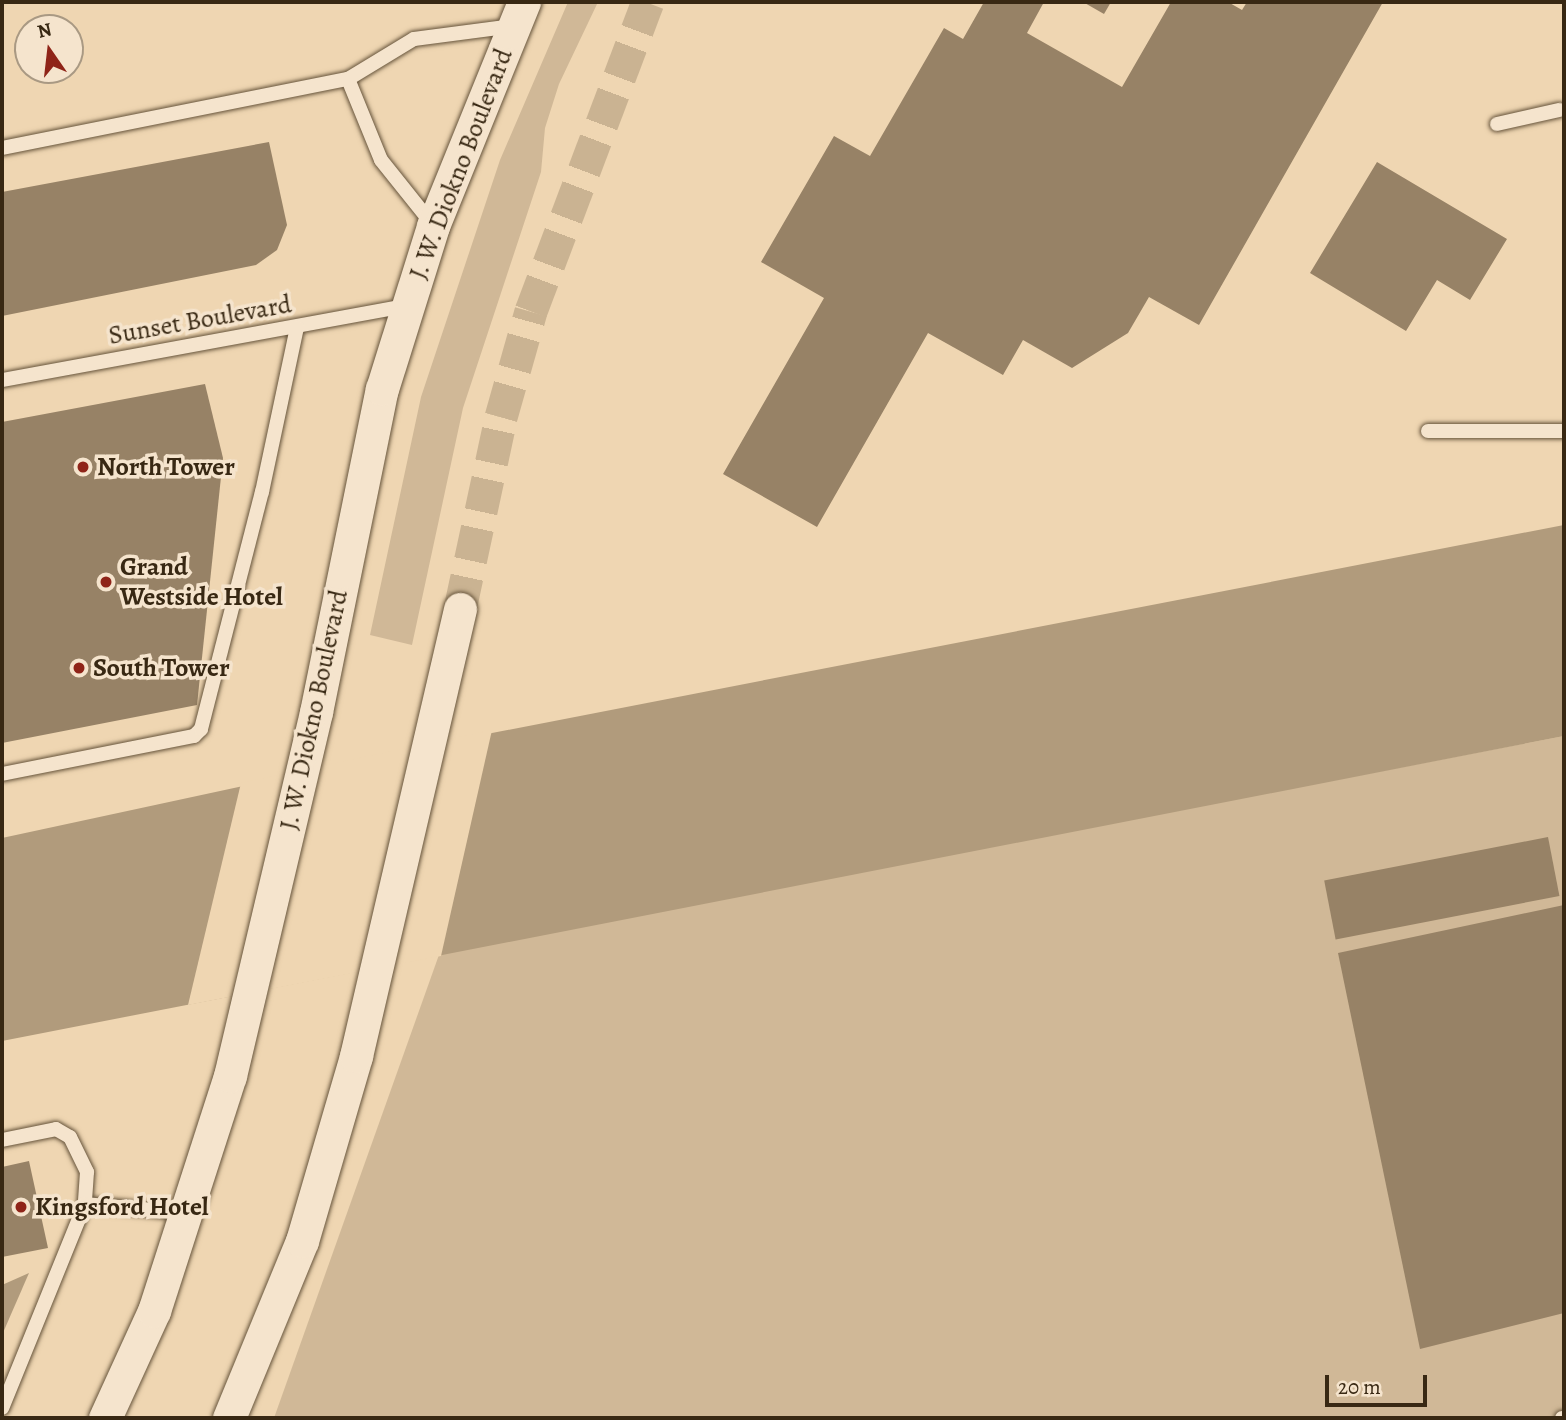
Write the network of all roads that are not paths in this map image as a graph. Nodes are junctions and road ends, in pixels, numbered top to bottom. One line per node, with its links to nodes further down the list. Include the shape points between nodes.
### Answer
1 (519, 14): 2 (lane, via 414,39); 6 (street, J. W. Diokno Boulevard)
2 (348, 79): 5 (lane); 6 (lane, via 381,160)
3 (1559, 110): 4 (lane)
4 (1497, 124)
5 (2, 148)
6 (433, 226): 7 (street, J. W. Diokno Boulevard)
7 (408, 306): 8 (lane, Sunset Boulevard); 16 (street, J. W. Diokno Boulevard, via 382,389 316,712 230,1076)
8 (296, 328): 9 (lane, Sunset Boulevard); 13 (lane, via 262,492 204,724 194,736)
9 (2, 380)
10 (1428, 431): 11 (lane)
11 (1564, 431)
12 (460, 609): 19 (street, via 356,1056 302,1241)
13 (2, 774)
14 (2, 1140): 15 (lane, via 56,1129 70,1137 88,1172)
15 (85, 1204): 16 (lane); 17 (lane)
16 (189, 1213): 18 (street, J. W. Diokno Boulevard, via 154,1311)
17 (2, 1408)
18 (105, 1418)
19 (229, 1418)

